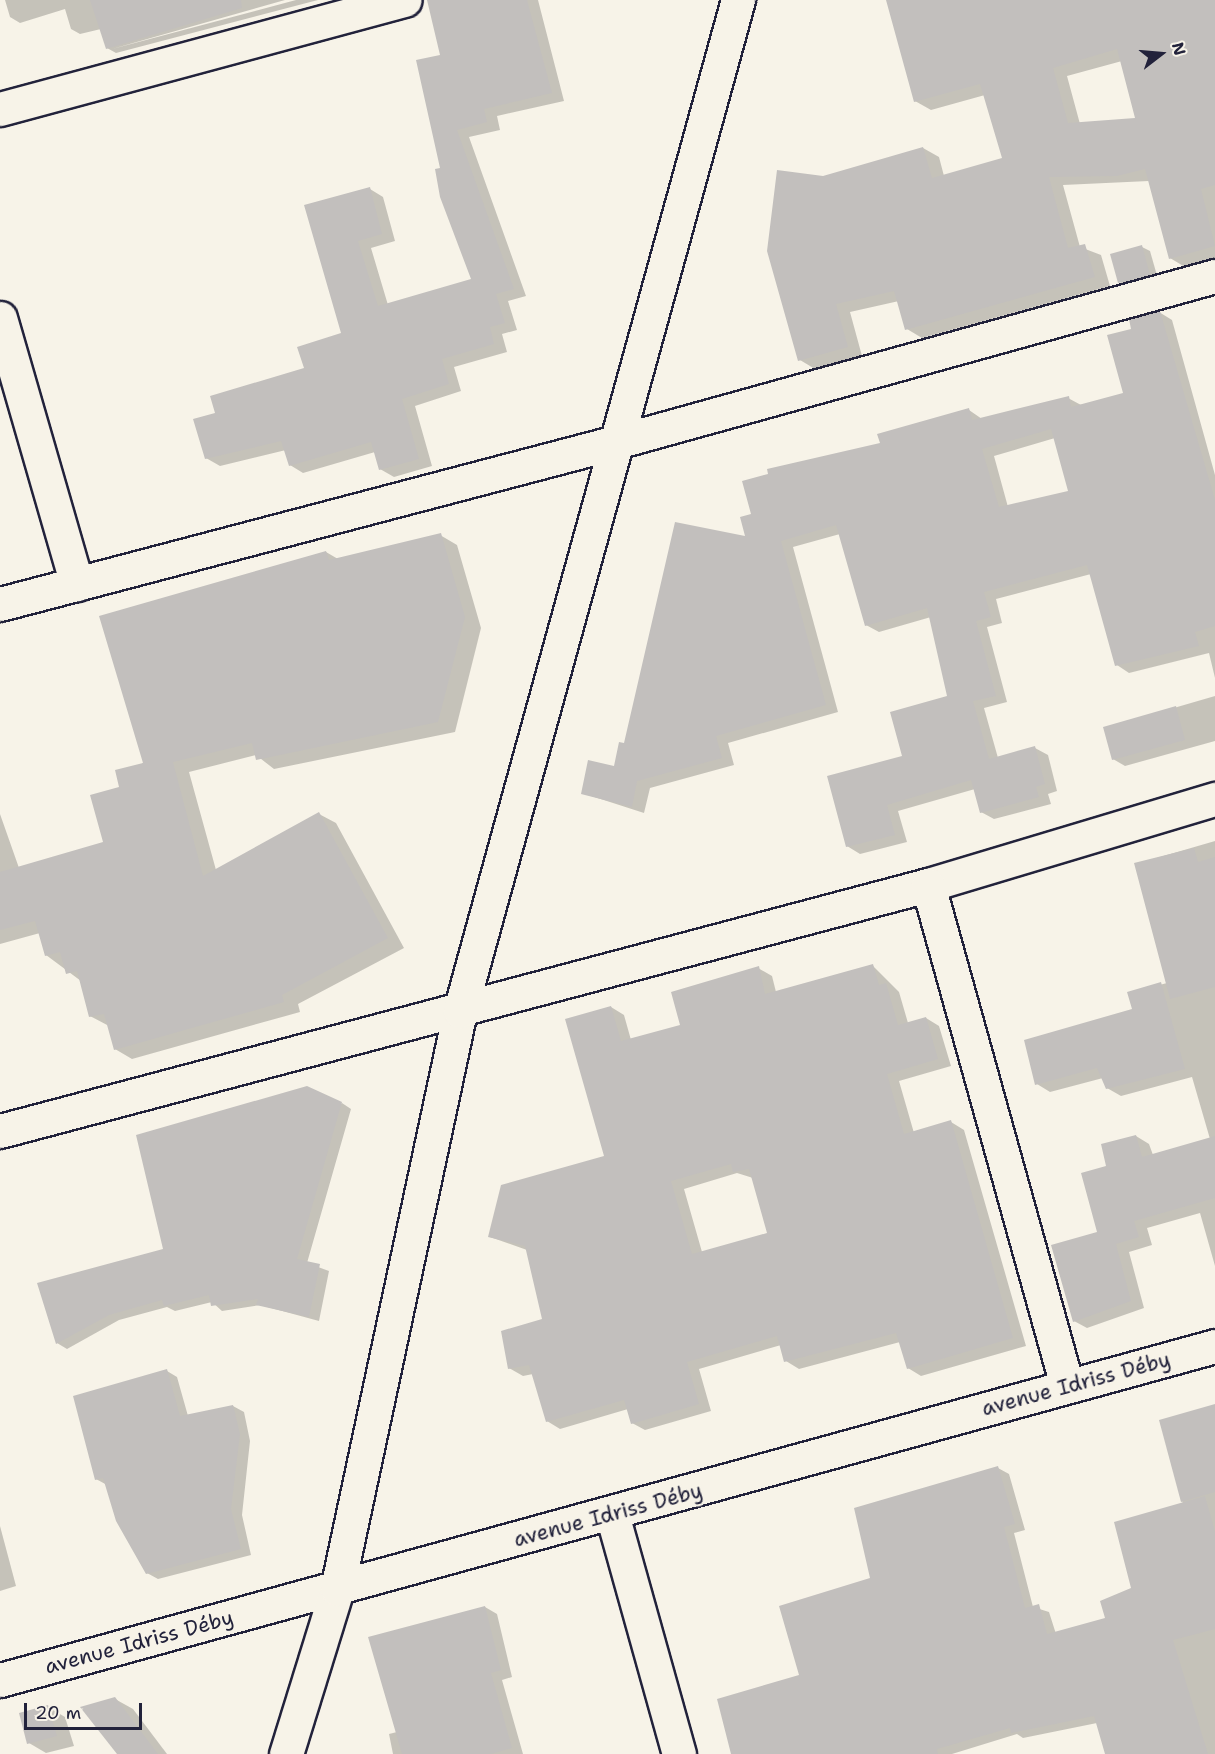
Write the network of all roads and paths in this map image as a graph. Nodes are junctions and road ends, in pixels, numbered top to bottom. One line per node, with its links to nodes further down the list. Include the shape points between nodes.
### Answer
1 (738, 0): 6 (street)
2 (394, 1): 3 (street)
3 (0, 109)
4 (1215, 276): 6 (street)
5 (0, 318): 7 (street)
6 (616, 442): 7 (street); 11 (street)
7 (77, 584): 8 (street)
8 (0, 604)
9 (1215, 799): 10 (street)
10 (928, 885): 11 (street); 14 (street)
11 (460, 1011): 12 (street); 16 (street)
12 (0, 1131)
13 (1215, 1346): 14 (street, avenue Idriss Déby)
14 (1067, 1386): 15 (street, avenue Idriss Déby)
15 (612, 1514): 16 (street, avenue Idriss Déby); 19 (street)
16 (337, 1589): 17 (street, avenue Idriss Déby); 18 (street)
17 (0, 1680)
18 (286, 1754)
19 (679, 1754)

